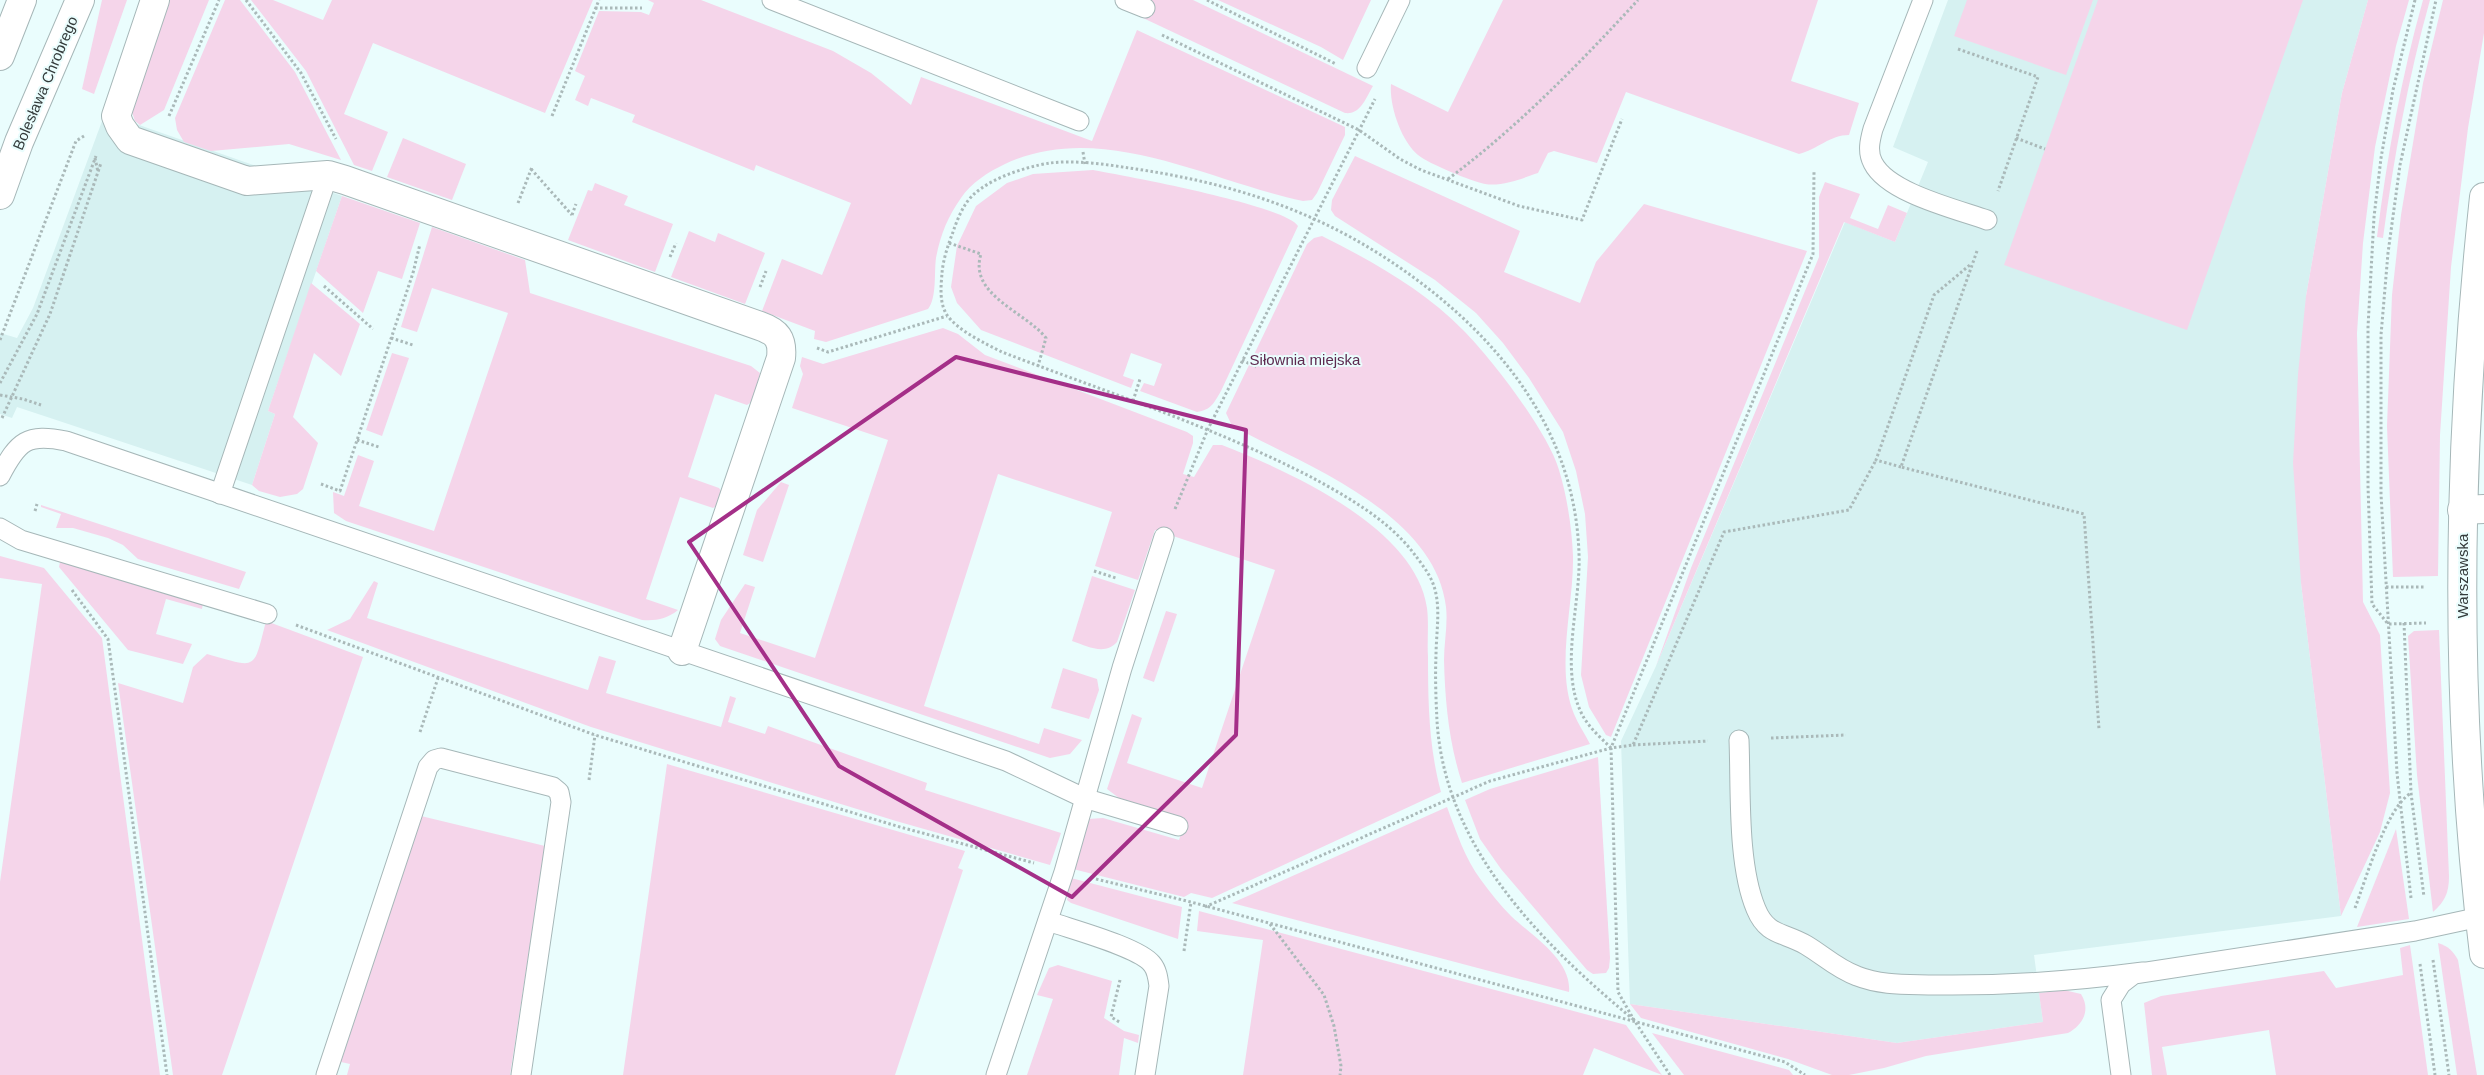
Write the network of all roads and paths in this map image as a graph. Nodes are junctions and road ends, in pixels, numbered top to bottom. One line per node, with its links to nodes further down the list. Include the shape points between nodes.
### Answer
1 (22, 0): 19 (street)
2 (80, 0): 35 (street, Bolesława Chrobrego, via 19,142)
3 (155, 0): 22 (street)
4 (218, 0): 29 (path, via 166,122)
5 (246, 0): 33 (path, via 301,73 349,164)
6 (598, 0): 15 (path)
7 (772, 0): 24 (lane)
8 (1125, 0): 17 (lane)
9 (1207, 0): 20 (path)
10 (1400, 0): 21 (lane)
11 (1638, 0): 34 (path, via 1568,75 1477,157)
12 (1923, 0): 40 (lane, via 1869,141 1872,162 1888,180 1914,194)
13 (2415, 0): 72 (path, via 2392,90 2381,158 2368,327 2372,604)
14 (2436, 0): 72 (path, via 2400,164 2381,335 2381,494)
15 (595, 8): 16 (path); 23 (path)
16 (642, 8)
17 (1145, 8): 26 (path, via 1140,25)
18 (1958, 49): 28 (path, via 2038,78)
19 (0, 56)
20 (1338, 66)
21 (1366, 68)
22 (116, 116): 29 (street, via 130,140); 54 (path, via 95,158 37,314); 56 (path, via 50,314)
23 (552, 116)
24 (1079, 120)
25 (1622, 120): 34 (path, via 1582,220 1519,206)
26 (1360, 130): 34 (path, via 1400,159); 39 (path)
27 (89, 133): 48 (path, via 76,141)
28 (2016, 138): 30 (path); 40 (path)
29 (141, 144): 33 (street, via 247,181)
30 (2045, 149)
31 (531, 169): 38 (path)
32 (1814, 172): 77 (path, via 1813,254)
33 (336, 178): 37 (street); 43 (lane)
34 (1447, 179)
35 (0, 195)
36 (2484, 197): 67 (street, Warszawska, via 2470,356)
37 (431, 210): 46 (street, via 774,331); 47 (path)
38 (572, 214)
39 (1314, 217): 41 (path, via 1209,182 1114,166 1053,163 1012,173 989,184 966,202); 50 (path); 77 (path, via 1384,257 1468,322 1509,365 1541,416 1563,461 1575,512 1579,590 1571,673 1580,711)
40 (1987, 220): 42 (path)
41 (949, 243): 44 (path, via 942,269 942,302); 51 (path, via 981,254 978,263 982,281 1046,338)
42 (1972, 263): 62 (path, via 1934,295); 63 (path)
43 (298, 264): 45 (path); 66 (lane)
44 (947, 316): 46 (path, via 828,352); 51 (path, via 982,343)
45 (373, 328)
46 (777, 336): 74 (street, via 781,358)
47 (391, 338): 49 (path); 60 (path)
48 (0, 340)
49 (413, 345)
50 (1242, 360): 52 (path); 59 (path)
51 (1038, 366): 57 (path)
52 (1256, 367)
53 (1140, 379): 57 (path)
54 (0, 383)
55 (0, 396): 56 (path)
56 (10, 397): 58 (path)
57 (1133, 401): 59 (path)
58 (0, 423)
59 (1208, 428): 69 (path); 79 (path, via 1346,497 1393,531 1414,554 1432,581 1438,609 1437,722 1442,765)
60 (357, 440): 61 (path); 65 (path, via 340,491)
61 (379, 447)
62 (1876, 460): 63 (path); 77 (path, via 1849,510 1724,532 1633,745)
63 (1901, 467): 75 (path, via 2084,514)
64 (0, 476): 66 (lane, via 19,445 32,438 49,438)
65 (321, 484)
66 (220, 494): 74 (lane)
67 (2473, 510): 86 (street, Warszawska, via 2461,587 2470,817)
68 (0, 528): 71 (lane, via 21,540)
69 (1164, 537): 80 (lane)
70 (67, 583): 93 (path, via 108,639)
71 (267, 614): 83 (path, via 595,735 900,827)
72 (2388, 624): 81 (path)
73 (2404, 624): 78 (path)
74 (682, 651): 80 (lane, via 1006,761)
75 (2098, 729)
76 (1739, 740): 91 (lane, via 1743,850 1750,890 1766,926 1780,935 1805,944 1843,971 1887,984 1973,986 2038,983)
77 (1611, 748): 79 (path, via 1490,780); 92 (path, via 1618,992)
78 (2411, 793): 81 (path); 89 (path)
79 (1454, 796): 84 (path); 92 (path, via 1473,842 1513,904 1584,979)
80 (1084, 798): 82 (lane); 83 (lane)
81 (2400, 802): 85 (path, via 2393,811); 89 (path)
82 (1178, 826)
83 (1064, 872): 84 (path); 87 (lane)
84 (1205, 907): 88 (path)
85 (2352, 915)
86 (2480, 918): 89 (lane); 90 (street, Warszawska)
87 (1048, 921): 96 (lane); 97 (lane, via 1127,949 1152,964 1158,976 1158,986)
88 (1270, 924): 92 (path); 98 (path, via 1324,995 1334,1026)
89 (2422, 930): 91 (lane); 102 (path); 103 (path)
90 (2484, 954)
91 (2143, 972): 101 (lane, via 2134,974 2121,984 2111,1000)
92 (1634, 1020): 99 (path); 100 (path, via 1785,1062)
93 (167, 1075)
94 (326, 1075): 95 (lane, via 428,767 441,758 553,787 559,792 561,802)
95 (521, 1075)
96 (996, 1075)
97 (1145, 1075)
98 (1340, 1075)
99 (1670, 1075)
100 (1806, 1075)
101 (2121, 1075)
102 (2435, 1075)
103 (2449, 1075)

